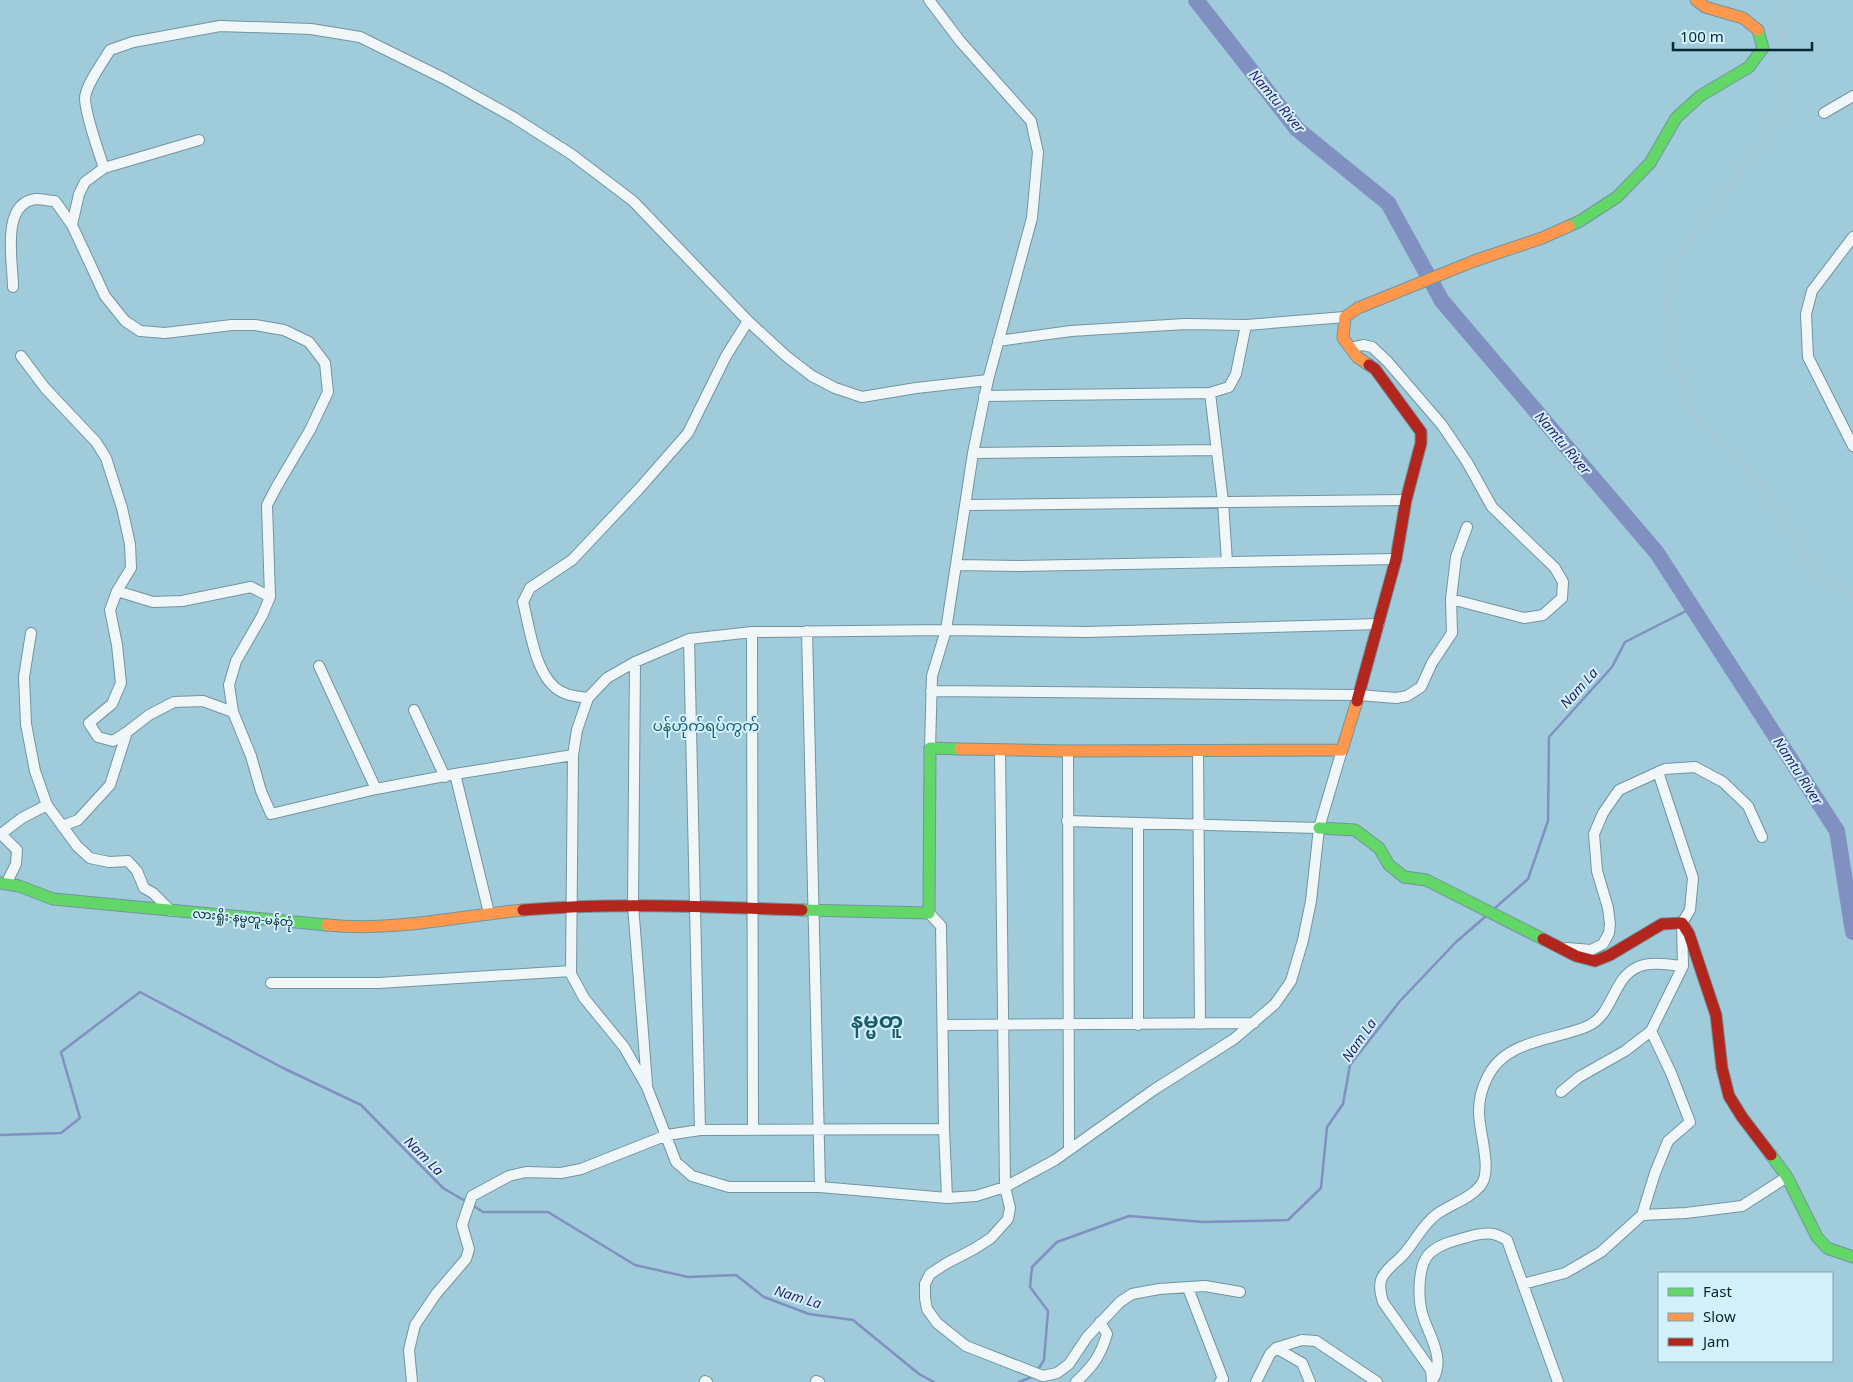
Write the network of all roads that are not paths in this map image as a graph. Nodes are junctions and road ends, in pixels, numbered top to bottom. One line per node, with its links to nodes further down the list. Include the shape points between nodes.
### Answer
1 (929, 0): 13 (street, via 1031,121 1038,152 1032,218)
2 (1696, 0): 10 (main road, via 1705,7 1742,18 1759,30 1763,48 1749,67 1700,96 1676,118 1650,163 1617,197 1580,221 1542,238 1474,261 1358,308)
3 (1853, 96): 4 (street)
4 (1824, 113)
5 (199, 140): 6 (street)
6 (104, 168): 7 (street, via 85,182); 11 (street, via 85,98 110,50 133,42 220,26 311,30 360,37 445,79 571,154 633,201)
7 (72, 225): 9 (street, via 55,202 35,199 19,206 12,217 9,245); 30 (street, via 106,296 125,321 140,331 165,332 232,325 284,330 309,342 325,363 328,392 268,504)
8 (1853, 237): 19 (street, via 1812,291 1806,314 1808,357)
9 (13, 287)
10 (1346, 317): 12 (street); 14 (main road, via 1343,338)
11 (748, 321): 16 (street, via 812,376 862,397); 42 (street, via 726,356 688,433 572,560 530,588 523,602 539,664 549,681 562,692)
12 (1246, 325): 13 (street, via 1185,324 1090,329); 17 (street, via 1236,374 1229,387)
13 (998, 341): 16 (street)
14 (1350, 348): 22 (main road, via 1375,369 1421,432); 31 (street, via 1372,347 1387,361 1442,425 1492,507 1555,568 1562,582 1562,598 1543,615 1524,618)
15 (21, 356): 29 (street, via 45,388 96,442 106,458 130,544 131,568)
16 (988, 380): 18 (street)
17 (1210, 393): 18 (street); 20 (street)
18 (984, 396): 21 (street)
19 (1853, 446)
20 (1217, 450): 21 (street); 23 (street)
21 (973, 453): 24 (street)
22 (1406, 500): 23 (street); 26 (main road)
23 (1223, 502): 24 (street); 27 (street)
24 (966, 505): 28 (street)
25 (1467, 527): 31 (street, via 1456,557)
26 (1396, 559): 27 (street); 32 (main road)
27 (1227, 562): 28 (street)
28 (957, 565): 33 (street)
29 (117, 591): 30 (street, via 153,602 182,601 251,587); 45 (street, via 110,610 121,683 112,704 89,723 98,737 113,741)
30 (270, 597): 44 (street, via 234,669 229,686)
31 (1451, 599): 41 (street, via 1452,633 1421,687 1407,696 1396,698)
32 (1379, 624): 33 (street, via 1086,632); 41 (main road)
33 (946, 630): 34 (street); 40 (street, via 932,676)
34 (807, 631): 35 (street); 68 (street)
35 (752, 632): 37 (street); 67 (street)
36 (31, 633): 55 (street, via 24,677 26,724 35,771)
37 (689, 639): 38 (street); 66 (street)
38 (634, 662): 42 (street, via 607,678); 64 (street)
39 (319, 666): 54 (street)
40 (932, 690): 41 (street); 46 (street)
41 (1359, 695): 49 (main road)
42 (588, 698): 51 (street)
43 (414, 710): 53 (street)
44 (233, 712): 45 (street, via 203,701 174,702); 54 (street, via 272,814)
45 (127, 732): 59 (street, via 110,786 78,820)
46 (930, 748): 47 (main road); 71 (main road)
47 (1000, 750): 50 (main road); 79 (street)
48 (1198, 750): 49 (main road); 50 (main road); 58 (street)
49 (1342, 750): 60 (street)
50 (1068, 751): 56 (street)
51 (573, 754): 53 (street); 65 (street)
52 (1658, 772): 62 (street, via 1695,767 1723,782 1748,806); 72 (street, via 1693,878 1690,910); 73 (street, via 1619,790 1603,813 1594,834 1596,871 1610,924 1603,944 1591,950)
53 (450, 775): 54 (street); 70 (street)
54 (376, 789)
55 (47, 805): 59 (street); 61 (street)
56 (1067, 821): 57 (street); 82 (street)
57 (1138, 823): 58 (street); 80 (street)
58 (1199, 825): 60 (street); 78 (street)
59 (62, 826): 69 (street, via 90,858 128,862 137,871 144,888)
60 (1319, 828): 73 (main road, via 1355,830 1379,848 1389,865 1404,877 1426,880); 77 (street, via 1311,901 1290,981 1275,1004)
61 (0, 834): 63 (street, via 17,850 16,864)
62 (1762, 837)
63 (4, 883): 69 (main road, လားရှိုး-နမ္မတူ-မန်တုံ, via 53,899)
64 (632, 905): 65 (main road, လားရှိုး-နမ္မတူ-မန်တုံ); 66 (main road, လားရှိုး-နမ္မတူ-မန်တုံ); 84 (street)
65 (571, 906): 70 (main road, လားရှိုး-နမ္မတူ-မန်တုံ); 75 (street)
66 (694, 907): 67 (main road, လားရှိုး-နမ္မတူ-မန်တုံ); 88 (street)
67 (752, 908): 68 (main road, လားရှိုး-နမ္မတူ-မန်တုံ); 89 (street)
68 (813, 909): 71 (main road, လားရှိုး-နမ္မတူ-မန်တုံ); 86 (street)
69 (171, 911): 70 (main road, လားရှိုး-နမ္မတူ-မန်တုံ, via 344,927 395,926)
70 (488, 913)
71 (929, 913): 81 (street, via 941,926)
72 (1682, 924): 73 (main road, via 1662,924 1595,961); 74 (street); 92 (main road, via 1690,934 1716,1015 1729,1096)
73 (1561, 948)
74 (1683, 966): 83 (street); 103 (street, via 1640,966 1628,972 1606,1012 1589,1025 1525,1044 1498,1062 1487,1077 1479,1112 1484,1140 1482,1184 1427,1222 1381,1281 1383,1302 1431,1370)
75 (571, 972): 76 (street, via 379,983); 84 (street, via 584,998 624,1047)
76 (271, 983)
77 (1254, 1023): 78 (street); 91 (street, via 1234,1040 1155,1089)
78 (1200, 1024): 80 (street)
79 (1003, 1025): 81 (street); 82 (street); 93 (street)
80 (1138, 1025): 82 (street)
81 (943, 1026): 87 (street)
82 (1068, 1026): 91 (street)
83 (1652, 1031): 85 (street); 96 (street, via 1690,1122 1668,1141)
84 (647, 1087): 90 (street)
85 (1561, 1092)
86 (819, 1129): 87 (street); 89 (street); 94 (street)
87 (944, 1129): 95 (street)
88 (700, 1130): 89 (street); 90 (street)
89 (753, 1130)
90 (667, 1135): 94 (street, via 676,1162 692,1176 729,1187); 104 (street, via 581,1169 561,1174 526,1172 509,1176 472,1198 462,1225 469,1249 466,1259 436,1294 416,1325 409,1350)
91 (1069, 1149): 93 (street)
92 (1787, 1177): 96 (street, via 1742,1206); 97 (main road, via 1817,1237 1827,1248)
93 (1005, 1186): 95 (street, via 976,1196); 101 (street, via 1010,1208 1008,1220 991,1238 930,1274 925,1284 927,1310 953,1338 966,1346 1043,1376 1057,1373 1069,1364)
94 (820, 1187): 95 (street)
95 (947, 1198)
96 (1642, 1215): 98 (street, via 1601,1252 1565,1273)
97 (1853, 1257)
98 (1523, 1284): 103 (street, via 1507,1240 1497,1233 1448,1242 1430,1253 1420,1274 1420,1290 1422,1314 1438,1357 1437,1373); 110 (street)
99 (1188, 1288): 100 (street, via 1205,1286); 101 (street, via 1132,1294); 106 (street, via 1223,1379)
100 (1240, 1292)
101 (1100, 1322): 105 (street, via 1107,1334 1101,1353)
102 (1276, 1348): 107 (street); 108 (street, via 1302,1364); 109 (street, via 1302,1340 1316,1341)
103 (1432, 1381)
104 (412, 1382)
105 (1076, 1382)
106 (1220, 1382)
107 (1256, 1382)
108 (1310, 1382)
109 (1377, 1382)
110 (1558, 1382)

